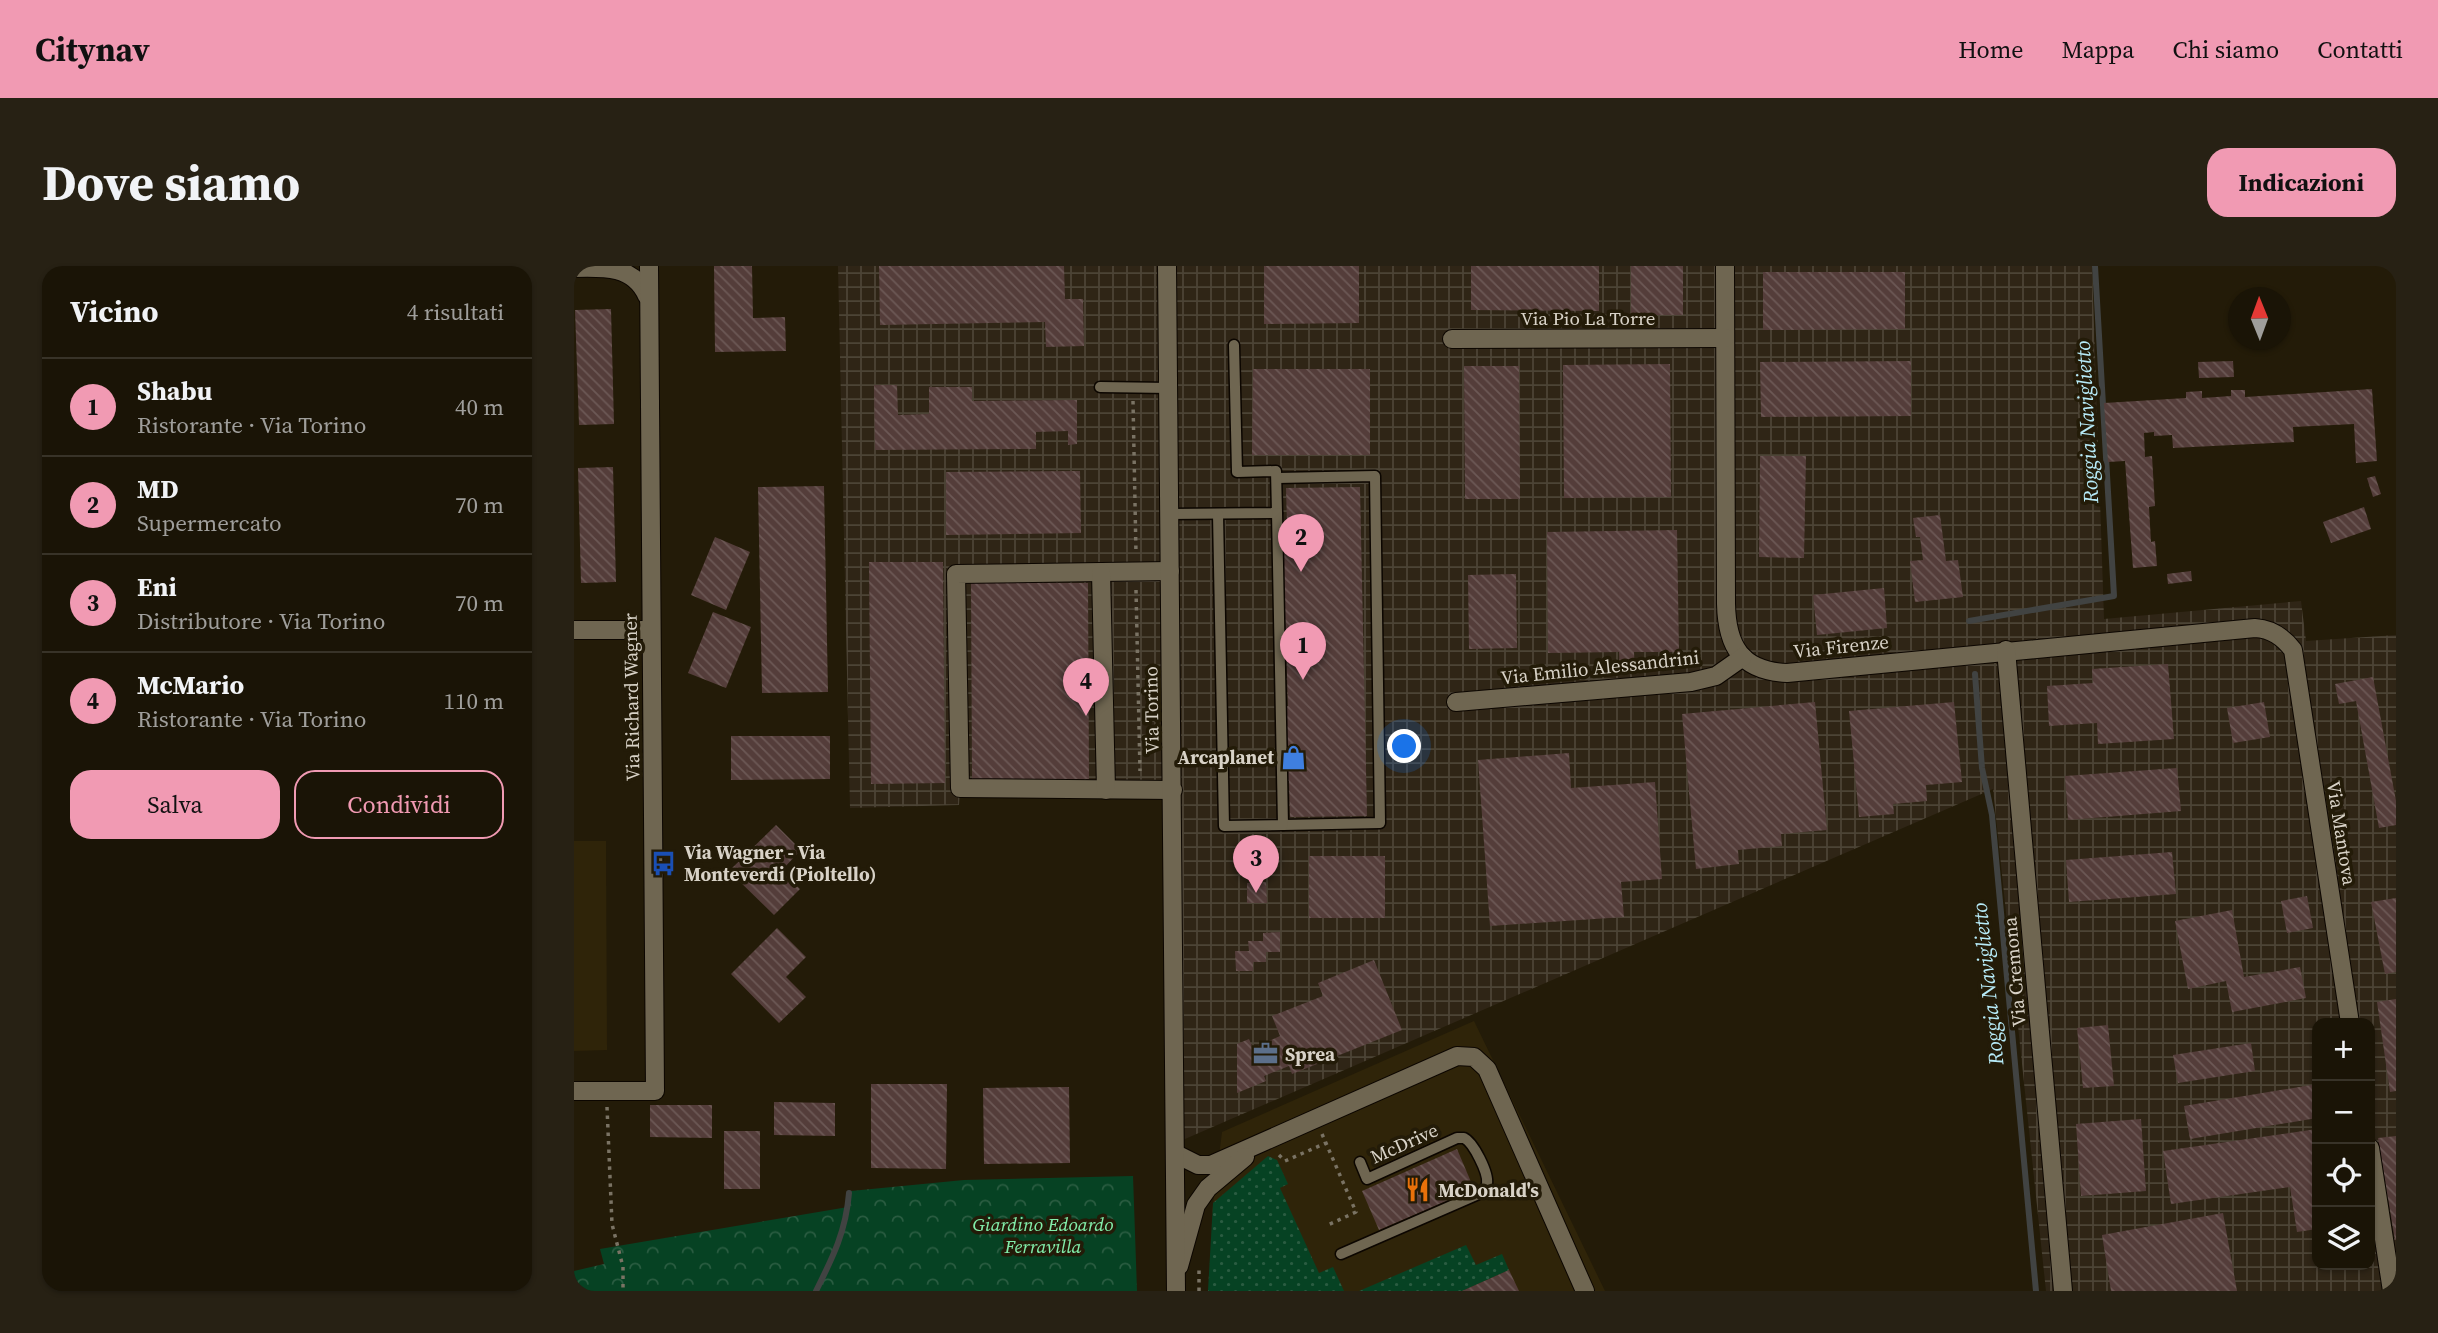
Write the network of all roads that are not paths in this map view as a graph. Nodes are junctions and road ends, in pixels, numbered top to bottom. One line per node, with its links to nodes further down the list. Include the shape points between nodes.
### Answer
1 (649, 266): 6 (street, Via Richard Wagner)
2 (1167, 266): 11 (street, Via Torino)
3 (1725, 266): 7 (street)
4 (615, 267): 5 (street); 6 (street, via 629,271 642,284)
5 (574, 268)
6 (649, 303): 19 (street, Via Richard Wagner)
7 (1725, 338): 8 (street, Via Pio La Torre); 22 (street, via 1726,625)
8 (1451, 340)
9 (1234, 345): 12 (lane, via 1237,472 1276,471)
10 (1100, 387): 11 (lane)
11 (1169, 388): 14 (street, Via Torino)
12 (1276, 478): 13 (lane); 26 (lane, via 1375,476 1380,823)
13 (1277, 513): 15 (lane); 26 (lane)
14 (1170, 514): 15 (lane); 16 (street, Via Torino)
15 (1217, 514): 26 (lane, via 1224,826)
16 (1170, 571): 17 (street); 25 (street, Via Torino)
17 (1101, 572): 24 (street); 24 (street, via 956,574 960,788)
18 (574, 630): 19 (street)
19 (651, 631): 28 (street, Via Richard Wagner, via 655,1091)
20 (2006, 650): 21 (street, Via Firenze, via 2264,628); 22 (street, Via Firenze, via 1787,673 1762,668); 36 (street, Via Cremona)
21 (2293, 650): 27 (street, Via Mantova)
22 (1743, 657): 23 (street, Via Emilio Alessandrini, via 1700,681)
23 (1456, 702)
24 (1106, 790): 25 (street)
25 (1173, 790): 30 (street, Via Torino)
26 (1283, 825)
27 (2349, 1018)
28 (574, 1091)
29 (1265, 1150): 30 (street, via 1207,1166); 34 (street, via 1208,1188 1198,1201); 35 (street, via 1315,1119 1457,1056 1478,1059 1487,1069)
30 (1176, 1154): 34 (street, Via Torino)
31 (1360, 1162): 33 (lane, McDrive, via 1367,1179 1464,1138 1473,1145 1487,1185 1481,1193)
32 (2375, 1180): 37 (street)
33 (1341, 1254)
34 (1176, 1283)
35 (1586, 1291)
36 (2063, 1291)
37 (2392, 1291)

